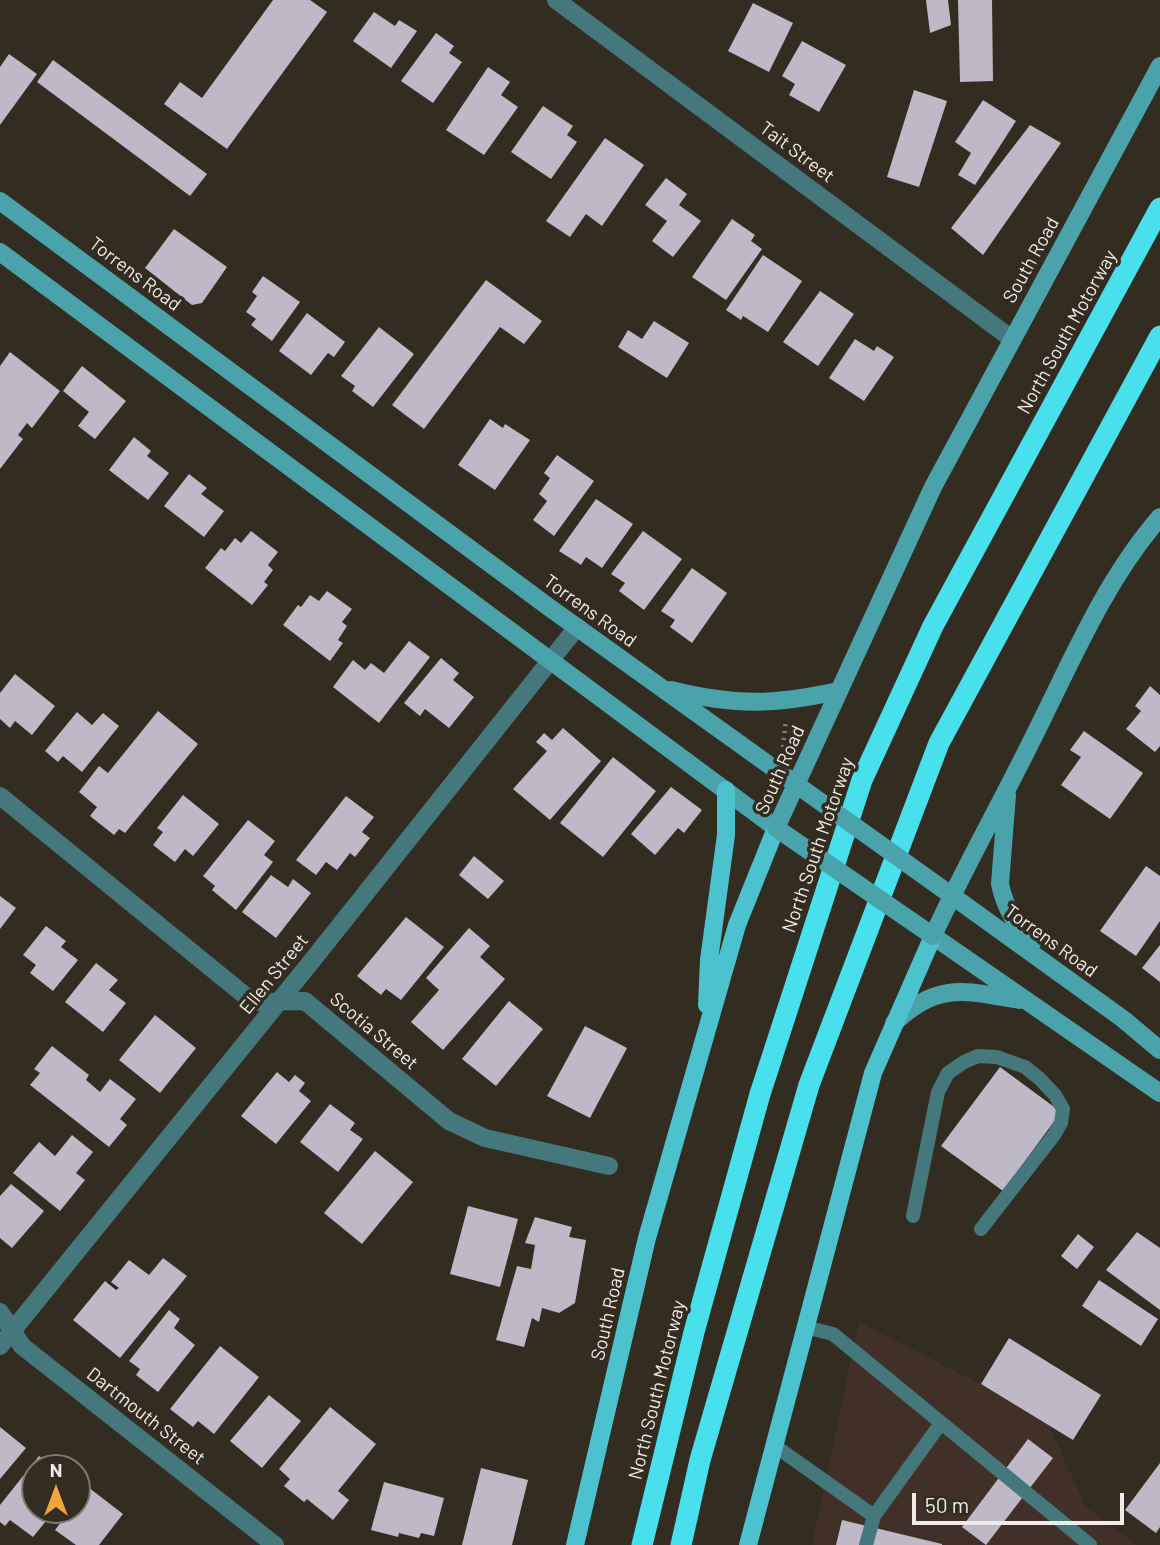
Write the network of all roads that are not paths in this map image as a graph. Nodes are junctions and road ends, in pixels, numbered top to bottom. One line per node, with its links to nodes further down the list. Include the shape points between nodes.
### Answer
1 (556, 0): 7 (street, Tait Street)
2 (1160, 66): 7 (main road, South Road)
3 (0, 201): 9 (main road, Torrens Road)
4 (1160, 208): 39 (highway, North South Motorway, via 933,626 862,780 760,1094 694,1332)
5 (0, 252): 10 (main road)
6 (1160, 336): 40 (highway, via 939,743 809,1086 700,1460)
7 (1012, 339): 12 (main road, South Road, via 933,487)
8 (1160, 517): 14 (main road, via 1140,540 1078,642)
9 (577, 627): 10 (street, Ellen Street); 11 (main road, Torrens Road)
10 (551, 660): 15 (main road); 22 (street, Ellen Street)
11 (661, 687): 12 (main road, via 732,702 798,700); 13 (main road, Torrens Road)
12 (838, 691): 13 (main road, South Road)
13 (797, 785): 17 (main road, South Road); 18 (main road, Torrens Road, bridge)
14 (1008, 788): 18 (main road); 20 (main road, via 1002,895 1015,924)
15 (726, 790): 17 (main road); 24 (main road, via 726,835 709,960)
16 (0, 796): 22 (street, Scotia Street, via 248,998)
17 (776, 828): 19 (main road, bridge); 24 (main road, South Road, via 737,925)
18 (951, 895): 19 (main road); 20 (main road, Torrens Road)
19 (933, 936): 21 (main road); 23 (main road)
20 (1057, 971): 25 (main road, Torrens Road)
21 (1024, 1000): 23 (main road, via 948,992 926,998); 26 (main road)
22 (279, 1002): 27 (street, Scotia Street, via 304,1001 449,1121 485,1138); 32 (street, Ellen Street)
23 (894, 1023): 31 (main road, via 873,1073)
24 (706, 1033): 38 (main road, South Road, via 647,1238)
25 (1160, 1050)
26 (1160, 1093)
27 (609, 1166)
28 (912, 1216): 29 (lane, via 938,1092 948,1073 978,1056 997,1057 1026,1067 1063,1109 1054,1135)
29 (981, 1229)
30 (0, 1312): 32 (street, Dartmouth Street)
31 (805, 1327): 34 (lane, via 833,1334); 35 (main road)
32 (13, 1329): 33 (street, Ellen Street); 37 (street, Dartmouth Street, via 29,1352)
33 (0, 1346)
34 (942, 1423): 36 (lane); 43 (lane)
35 (775, 1446): 36 (lane); 41 (main road)
36 (874, 1516): 42 (lane)
37 (275, 1545)
38 (575, 1545)
39 (642, 1545)
40 (681, 1545)
41 (748, 1545)
42 (866, 1545)
43 (1090, 1545)

